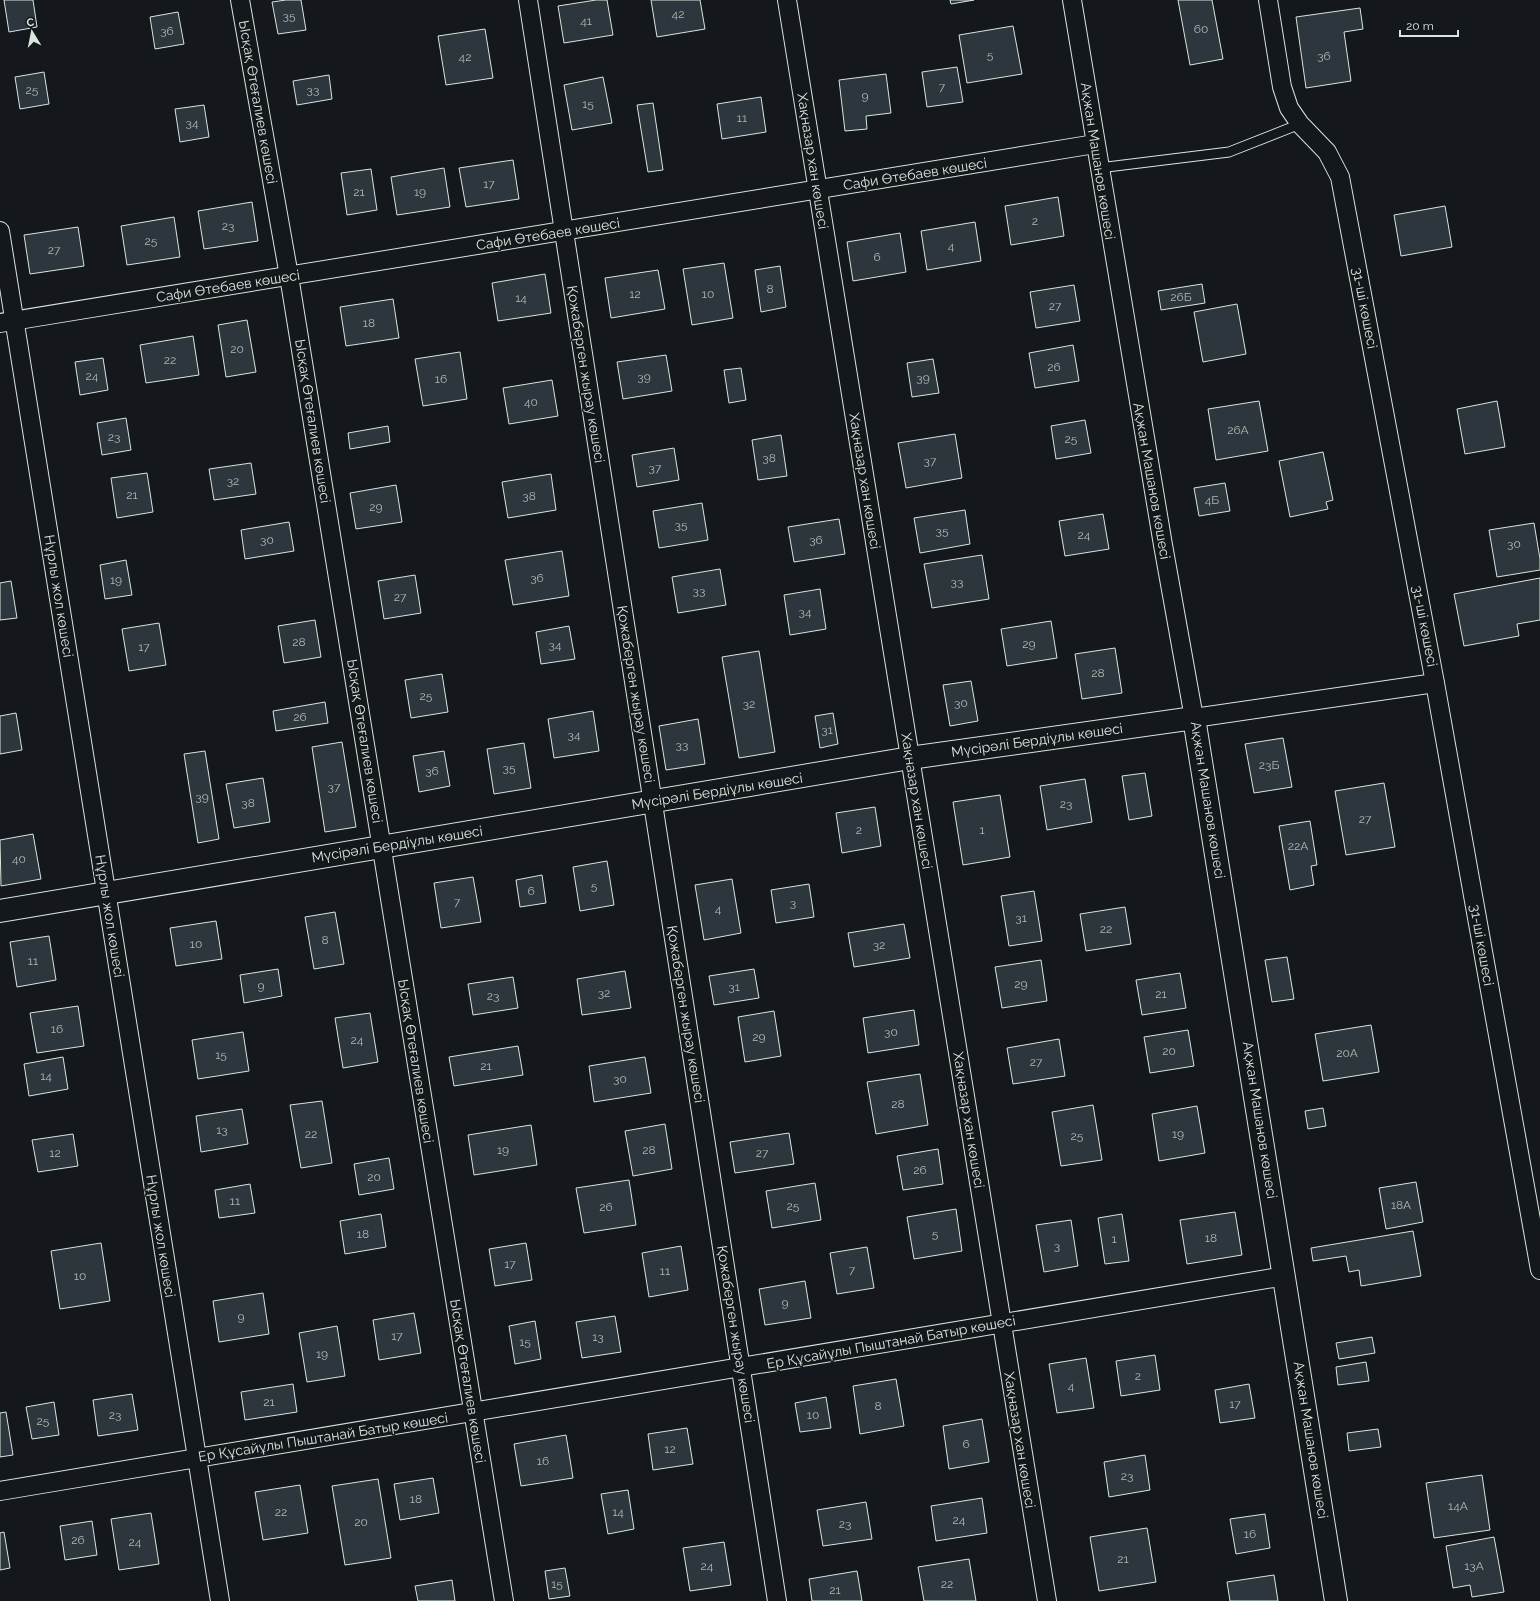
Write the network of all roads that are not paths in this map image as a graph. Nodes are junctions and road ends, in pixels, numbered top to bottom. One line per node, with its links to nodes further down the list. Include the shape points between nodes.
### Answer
1 (240, 0): 12 (street, Ысқақ Өтеғалиев көшесі)
2 (528, 0): 11 (street, Қожаберген жырау көшесі)
3 (787, 0): 9 (street, Хақназар хан көшесі)
4 (1072, 0): 7 (street, Ақжан Машанов көшесі)
5 (1268, 0): 6 (street, 31-ші көшесі, via 1282,87 1289,108)
6 (1300, 124): 8 (lane, via 1229,152); 14 (street, 31-ші көшесі, via 1327,152 1340,177)
7 (1095, 144): 8 (street, Ақжан Машанов көшесі); 9 (street, Сафи Өтебаев көшесі)
8 (1099, 168): 15 (street, Ақжан Машанов көшесі)
9 (818, 190): 11 (street, Сафи Өтебаев көшесі); 16 (street, Хақназар хан көшесі)
10 (0, 231): 13 (street, Нұрлы жол көшесі)
11 (564, 232): 12 (street, Сафи Өтебаев көшесі); 17 (street, Қожаберген жырау көшесі)
12 (289, 276): 13 (street, Сафи Өтебаев көшесі); 18 (street, Ысқақ Өтеғалиев көшесі)
13 (7, 322): 19 (street, Нұрлы жол көшесі)
14 (1436, 683): 15 (street, Мүсірәлі Бердіұлы көшесі); 21 (street, 31-ші көшесі)
15 (1194, 718): 16 (street, Мүсірәлі Бердіұлы көшесі); 22 (street, Ақжан Машанов көшесі)
16 (910, 758): 17 (street, Мүсірәлі Бердіұлы көшесі); 23 (street, Хақназар хан көшесі)
17 (653, 801): 18 (street, Мүсірәлі Бердіұлы көшесі); 24 (street, Қожаберген жырау көшесі)
18 (382, 847): 19 (street, Мүсірәлі Бердіұлы көшесі); 25 (street, Ысқақ Өтеғалиев көшесі)
19 (106, 893): 20 (street, Мүсірәлі Бердіұлы көшесі); 26 (street, Нұрлы жол көшесі)
20 (0, 911)
21 (1540, 1270)
22 (1285, 1276): 23 (street, Ер Құсайұлы Пыштанай Батыр көшесі); 32 (street, Ақжан Машанов көшесі)
23 (1002, 1324): 24 (street, Ер Құсайұлы Пыштанай Батыр көшесі); 31 (street, Хақназар хан көшесі)
24 (741, 1367): 25 (street, Ер Құсайұлы Пыштанай Батыр көшесі); 30 (street, Қожаберген жырау көшесі)
25 (473, 1412): 26 (street, Ер Құсайұлы Пыштанай Батыр көшесі); 29 (street, Ысқақ Өтеғалиев көшесі)
26 (197, 1458): 27 (street, Ер Құсайұлы Пыштанай Батыр көшесі); 28 (street, Нұрлы жол көшесі)
27 (0, 1491)
28 (220, 1601)
29 (504, 1601)
30 (777, 1601)
31 (1046, 1601)
32 (1336, 1601)

